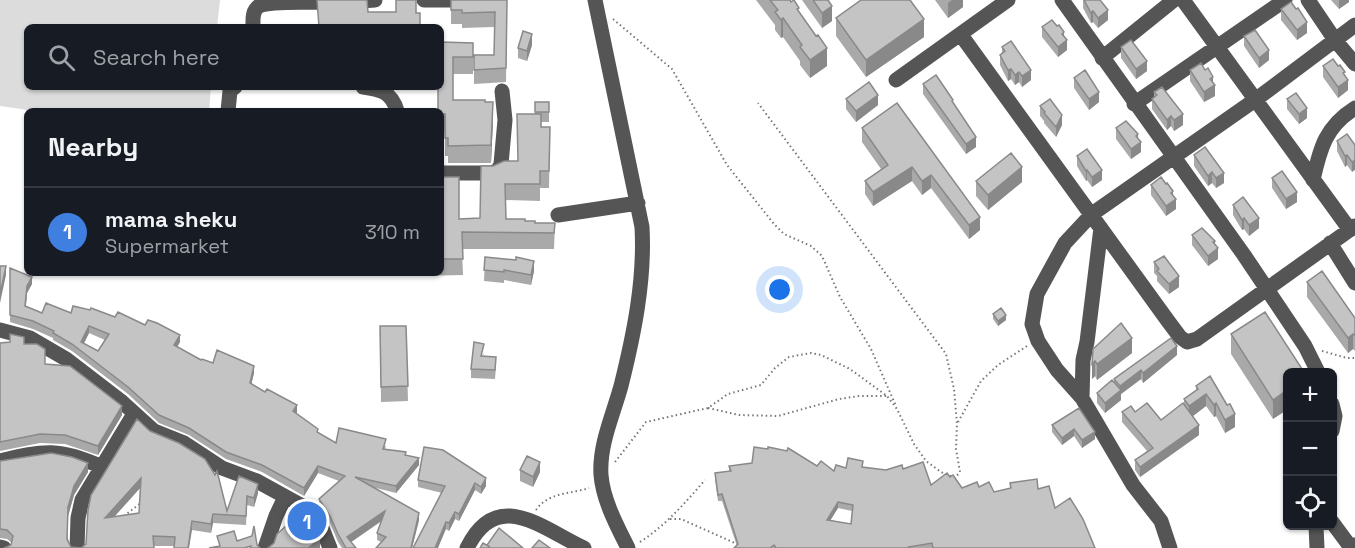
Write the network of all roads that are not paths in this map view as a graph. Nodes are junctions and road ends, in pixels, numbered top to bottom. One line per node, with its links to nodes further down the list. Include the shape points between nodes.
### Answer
1 (375, 0): 11 (street, via 273,1 261,4 253,13)
2 (423, 0): 3 (street)
3 (454, 0)
4 (595, 0): 30 (street)
5 (1008, 0): 13 (street)
6 (1062, 0): 16 (street)
7 (1173, 0): 16 (street)
8 (1183, 0): 15 (street)
9 (1285, 0): 15 (street)
10 (1308, 0): 14 (street)
11 (253, 24)
12 (1355, 25): 14 (street)
13 (961, 34): 18 (street); 31 (street)
14 (1335, 40): 17 (street); 22 (street)
15 (1217, 48): 22 (street); 23 (street)
16 (1102, 58): 23 (street)
17 (1355, 64)
18 (896, 80)
19 (231, 90): 24 (street)
20 (375, 90): 25 (street, via 387,93)
21 (502, 91): 28 (street, via 505,120 498,170)
22 (1255, 100): 27 (street); 29 (street)
23 (1134, 104): 27 (street)
24 (228, 108)
25 (396, 108)
26 (1355, 108): 29 (street, via 1329,131 1319,151)
27 (1173, 158): 31 (street); 37 (street)
28 (444, 173)
29 (1313, 180): 34 (street)
30 (638, 203): 32 (street); 48 (street, via 643,248 637,310 603,448 602,480 616,524)
31 (1092, 214): 33 (street); 40 (street, via 1065,243 1037,294 1032,324 1038,342)
32 (558, 215)
33 (1101, 228): 37 (street, via 1187,342 1197,339); 40 (street, via 1083,360)
34 (1352, 228): 35 (street)
35 (1330, 243): 36 (street); 37 (street)
36 (1355, 283)
37 (1266, 289): 39 (street)
38 (0, 330): 41 (street, via 30,338 66,359)
39 (1316, 368)
40 (1082, 398): 54 (street, via 1133,485 1161,520)
41 (134, 414): 43 (street); 44 (street, via 154,431)
42 (0, 461): 43 (street, via 52,451)
43 (102, 467): 49 (street, via 82,500)
44 (285, 497): 50 (street); 51 (street, via 314,515)
45 (1337, 529): 47 (street, via 1349,545)
46 (1317, 530): 55 (street)
47 (1355, 545)
48 (631, 546)
49 (77, 548)
50 (265, 548)
51 (330, 548)
52 (467, 548): 53 (street, via 481,525 501,515 532,521)
53 (584, 548)
54 (1170, 548)
55 (1317, 548)

